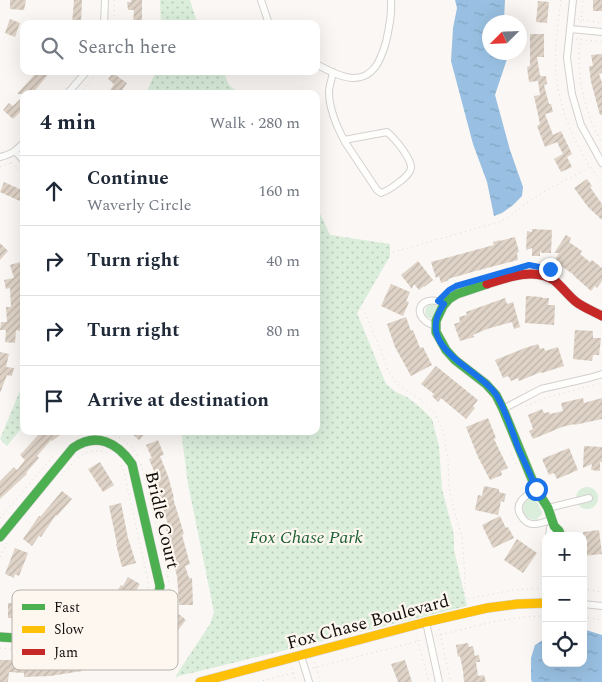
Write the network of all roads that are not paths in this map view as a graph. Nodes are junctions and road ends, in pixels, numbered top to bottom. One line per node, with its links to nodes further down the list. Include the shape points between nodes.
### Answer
1 (105, 0): 5 (street)
2 (261, 0): 6 (street)
3 (391, 0): 10 (street, via 390,25 378,64 370,73 352,78)
4 (573, 0): 7 (street)
5 (104, 20)
6 (268, 20)
7 (570, 29): 8 (street); 18 (street, via 567,58 572,94 581,125)
8 (602, 32)
9 (320, 66): 10 (street)
10 (333, 72): 13 (street, via 330,99)
11 (84, 75): 12 (street)
12 (70, 90)
13 (344, 140): 13 (street, via 381,193 408,176 411,167 408,157 386,132)
14 (20, 146): 15 (street)
15 (16, 151): 16 (street); 17 (street)
16 (20, 156)
17 (0, 157)
18 (602, 163)
19 (444, 304): 20 (street, via 457,294 530,273 546,275 580,304); 21 (street); 21 (street, via 430,300 421,307 424,321)
20 (602, 316)
21 (436, 326): 23 (street, via 446,350 486,384)
22 (602, 374): 23 (street, via 541,389)
23 (503, 408): 24 (street)
24 (533, 490): 26 (street); 27 (street, via 522,499 519,514 530,524)
25 (589, 498): 26 (street)
26 (548, 508): 27 (street)
27 (550, 522): 28 (street); 29 (street)
28 (549, 532)
29 (559, 532)
30 (0, 537): 31 (street, Bridle Court, via 74,447 94,440 104,441 122,450 132,464)
31 (160, 590)
32 (542, 602): 35 (street, Fox Chase Boulevard, via 487,608)
33 (587, 604): 34 (street)
34 (602, 606)
35 (426, 622): 36 (street, Fox Chase Boulevard); 39 (street)
36 (301, 656): 37 (street, Fox Chase Boulevard); 38 (street)
37 (200, 682)
38 (309, 682)
39 (439, 682)

